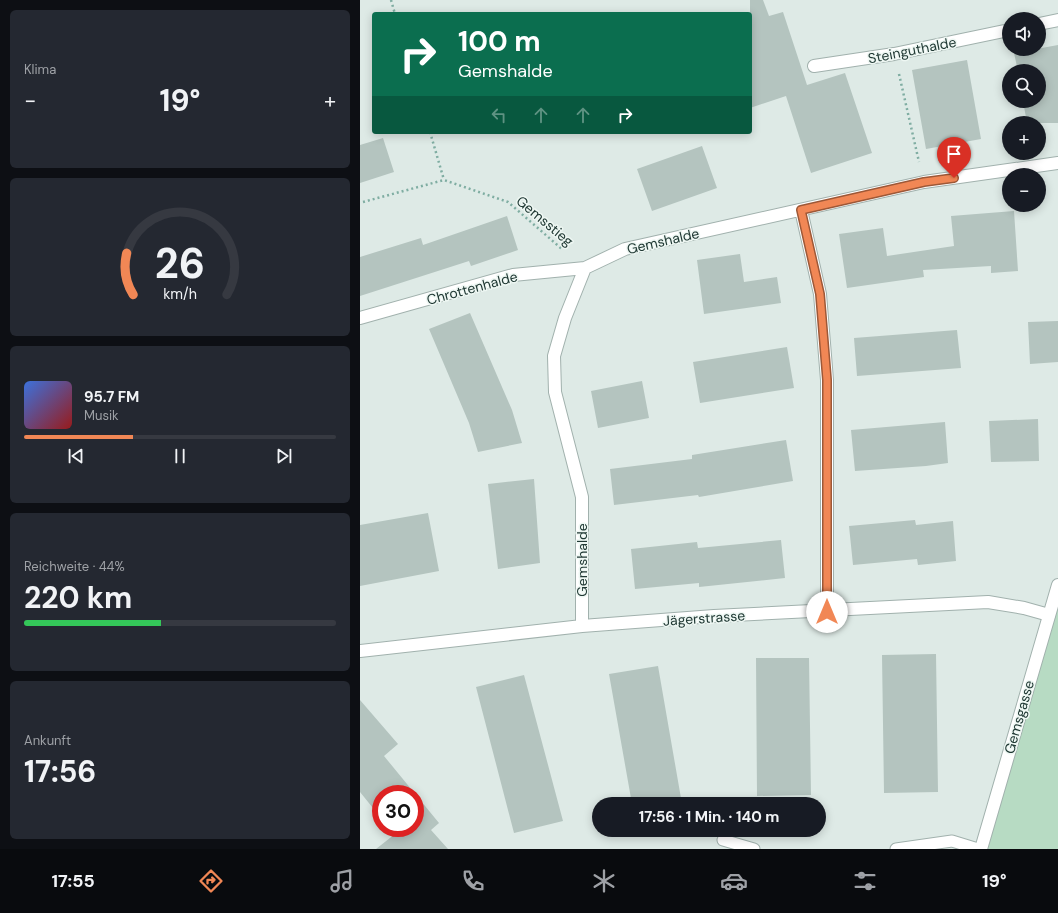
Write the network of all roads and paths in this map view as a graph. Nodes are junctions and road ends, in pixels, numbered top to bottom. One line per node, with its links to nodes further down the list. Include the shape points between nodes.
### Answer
1 (391, 0): 2 (path)
2 (394, 12)
3 (1058, 20): 4 (street)
4 (1046, 23)
5 (1002, 31): 6 (street, Steinguthalde)
6 (894, 54): 7 (street, Steinguthalde); 11 (path)
7 (814, 66)
8 (431, 134): 10 (path)
9 (1058, 162): 11 (street, Gemshalde)
10 (444, 180): 12 (path); 14 (path, Gemsstieg, via 508,202)
11 (924, 182): 13 (street, Gemshalde)
12 (363, 202)
13 (801, 210): 14 (street, Gemshalde, via 626,249); 17 (street, via 820,294 827,380)
14 (585, 268): 15 (street, Chrottenhalde, via 513,275); 19 (street, Gemshalde, via 565,318 554,356 555,392 582,497)
15 (360, 318)
16 (1058, 586): 18 (street, Gemsgasse)
17 (827, 612): 18 (street, Jägerstrasse, via 988,602); 19 (street, Jägerstrasse, via 714,616)
18 (1049, 615): 24 (street, Gemsgasse)
19 (582, 626): 20 (street, Jägerstrasse)
20 (360, 651)
21 (723, 840): 22 (lane)
22 (754, 849)
23 (896, 849): 24 (lane, via 952,841)
24 (980, 849)

